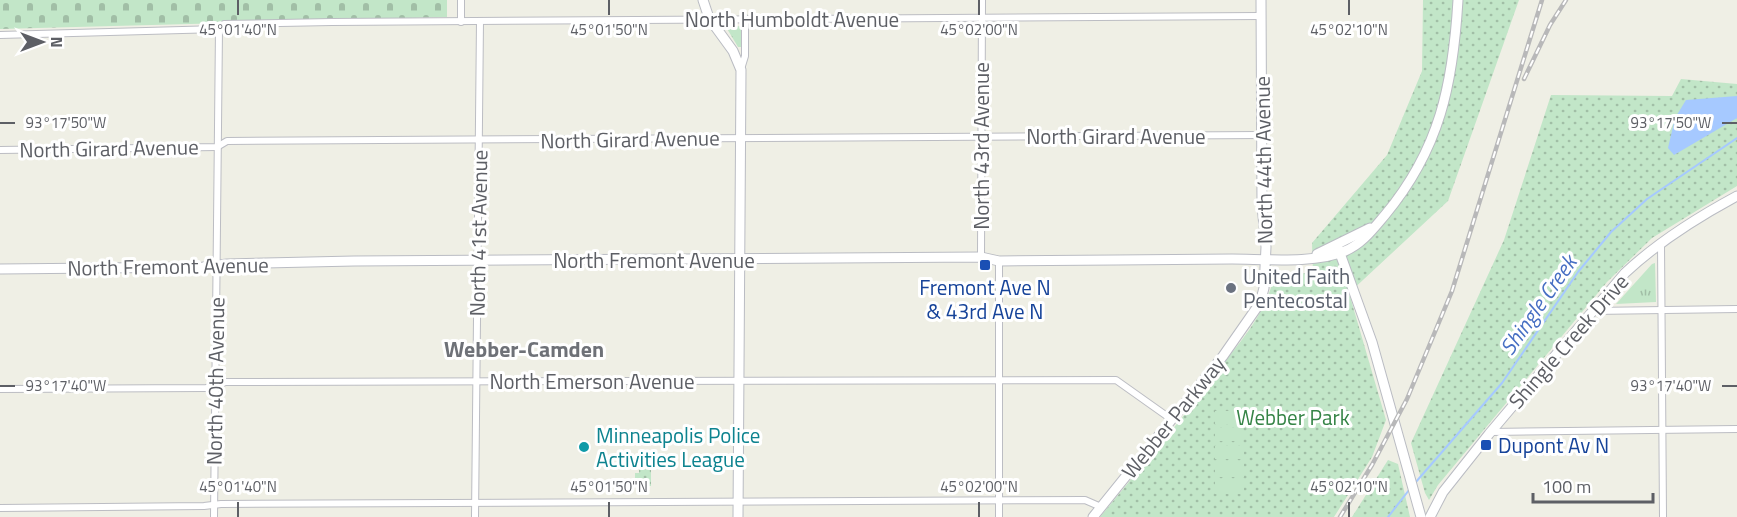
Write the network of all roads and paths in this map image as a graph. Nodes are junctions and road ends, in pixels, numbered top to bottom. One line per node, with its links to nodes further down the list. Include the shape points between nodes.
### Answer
1 (461, 0): 11 (street)
2 (703, 0): 7 (street)
3 (982, 0): 9 (street, North 43rd Avenue)
4 (1261, 0): 6 (street, North 44th Avenue)
5 (1458, 0): 23 (street, via 1450,80 1434,137 1411,181 1377,224 1362,241)
6 (1261, 16): 9 (street, North Humboldt Avenue); 15 (street, North 44th Avenue)
7 (710, 18): 8 (street, North Humboldt Avenue); 10 (street, North Humboldt Avenue); 14 (street)
8 (745, 18): 9 (street, North Humboldt Avenue); 14 (street)
9 (982, 19): 16 (street, North 43rd Avenue)
10 (480, 21): 11 (street, North Humboldt Avenue); 18 (street, North 41st Avenue)
11 (460, 22): 12 (street, North Humboldt Avenue, via 224,24)
12 (219, 29): 13 (street, North Humboldt Avenue); 19 (street, North 40th Avenue)
13 (0, 35)
14 (741, 70): 17 (street)
15 (1261, 135): 16 (street, North Girard Avenue); 25 (street, North 44th Avenue)
16 (981, 136): 17 (street, North Girard Avenue); 24 (street, North 43rd Avenue)
17 (741, 138): 18 (street, North Girard Avenue); 27 (street)
18 (479, 141): 19 (street, North Girard Avenue, via 227,141); 26 (street, North 41st Avenue)
19 (217, 147): 20 (street, North Girard Avenue); 29 (street, North 40th Avenue)
20 (0, 150)
21 (1737, 196): 22 (street, Shingle Creek Drive)
22 (1660, 244): 32 (street); 33 (street, Shingle Creek Drive, via 1641,258)
23 (1339, 249): 25 (street, North Fremont Avenue, via 1308,258); 55 (street, via 1372,342)
24 (981, 257): 27 (street, North Fremont Avenue); 28 (street, North Fremont Avenue)
25 (1266, 259): 28 (street, North Fremont Avenue); 34 (street, North 44th Avenue, via 1264,288)
26 (478, 260): 27 (street, North Fremont Avenue); 29 (street, North Fremont Avenue); 36 (street, North 41st Avenue)
27 (740, 260): 37 (street)
28 (999, 261): 35 (street, North 43rd Avenue)
29 (217, 265): 30 (street, North Fremont Avenue); 38 (street, North 40th Avenue)
30 (0, 269)
31 (1737, 309): 32 (street)
32 (1661, 310): 33 (street); 42 (street)
33 (1591, 311): 43 (street, Shingle Creek Drive)
34 (1252, 318): 40 (street, Webber Parkway)
35 (999, 380): 37 (street, North Emerson Avenue); 40 (street, North Emerson Avenue, via 1116,380); 44 (street, North 43rd Avenue)
36 (476, 381): 37 (street, North Emerson Avenue); 38 (street, North Emerson Avenue); 47 (street, North 41st Avenue)
37 (739, 381): 45 (street)
38 (215, 385): 39 (street, North Emerson Avenue); 46 (street, North 40th Avenue)
39 (0, 388)
40 (1171, 419): 48 (street, Webber Parkway)
41 (1737, 429): 42 (street)
42 (1661, 430): 43 (street); 57 (street)
43 (1490, 432): 56 (street, Shingle Creek Drive, via 1443,492)
44 (999, 500): 45 (street); 48 (street, via 1085,500); 53 (street, North 43rd Avenue)
45 (738, 503): 47 (street); 52 (street)
46 (214, 504): 47 (street); 49 (street); 50 (street, North 40th Avenue)
47 (475, 505): 51 (street, North 41st Avenue)
48 (1101, 507): 54 (street, Webber Parkway)
49 (0, 508)
50 (214, 517)
51 (475, 517)
52 (738, 517)
53 (999, 517)
54 (1093, 517)
55 (1420, 517)
56 (1430, 517)
57 (1663, 517)

